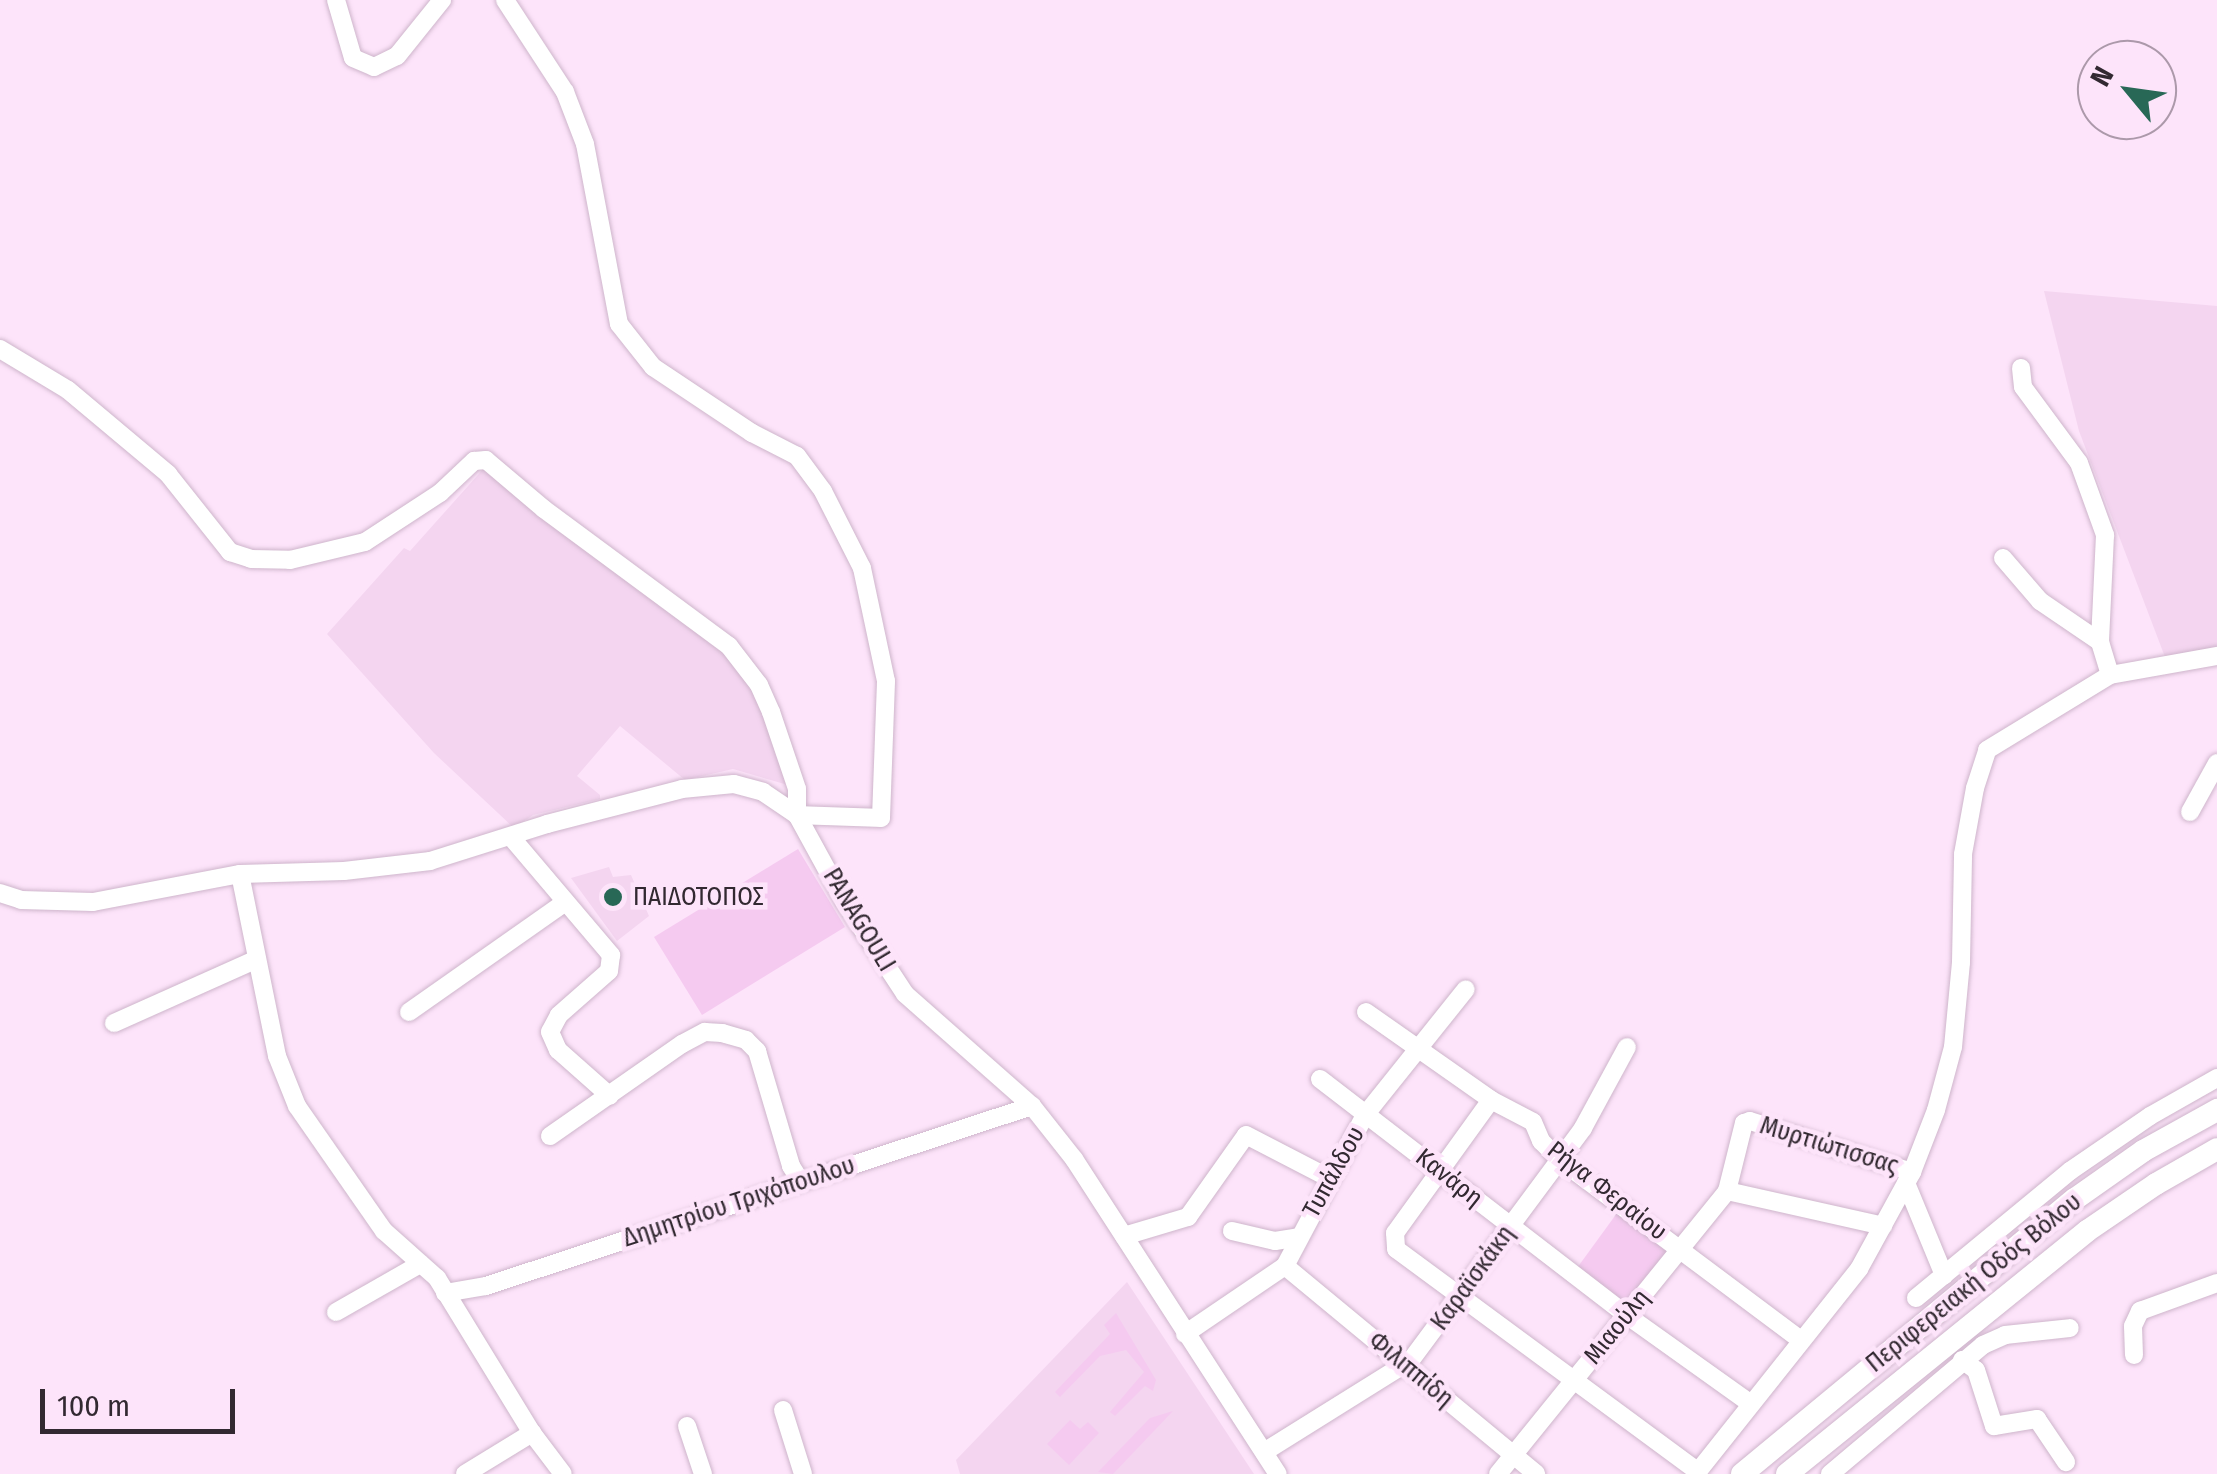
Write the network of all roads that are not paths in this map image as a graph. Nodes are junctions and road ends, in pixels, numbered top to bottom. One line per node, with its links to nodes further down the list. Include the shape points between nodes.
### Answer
1 (336, 0): 2 (street, via 353,58 374,67 398,56)
2 (442, 0)
3 (506, 0): 12 (street, via 565,92 585,144 619,324 654,367 797,456 862,568 886,680 881,818)
4 (0, 348): 12 (street, via 68,390 154,462 230,552 251,559 290,560 365,542 440,493 474,461 486,460 730,646 771,712 797,789)
5 (2021, 368): 7 (street, via 2023,387 2078,463 2102,525)
6 (2004, 558): 7 (street, via 2040,601)
7 (2100, 642): 9 (street)
8 (2217, 656): 9 (street)
9 (2110, 675): 37 (street, via 2002,738 1983,758 1963,854 1953,1047)
10 (2217, 763): 11 (street)
11 (2190, 812)
12 (797, 815): 13 (street, via 762,792 718,784); 28 (street, PANAGOULI, via 906,994)
13 (511, 837): 14 (street, via 430,862); 16 (street)
14 (240, 874): 15 (street, via 93,902); 17 (street)
15 (0, 893)
16 (564, 903): 19 (street); 26 (street, via 613,960 610,971 554,1022 550,1038)
17 (255, 960): 21 (street); 46 (street, via 276,1056 297,1106 384,1231)
18 (1466, 990): 22 (street, Τυπάλδου)
19 (409, 1012)
20 (1366, 1012): 22 (street, Ρήγα Φεραίου)
21 (114, 1022)
22 (1415, 1047): 27 (street, Ρήγα Φεραίου); 30 (street, Τυπάλδου)
23 (1627, 1047): 34 (street, Καραϊσκάκη)
24 (2217, 1078): 48 (street, via 2070,1171)
25 (1320, 1079): 30 (street, Κανάρη)
26 (610, 1096): 32 (street); 38 (street, via 705,1032 746,1040 757,1052)
27 (1491, 1100): 34 (street, Ρήγα Φεραίου, via 1534,1124); 35 (street)
28 (1032, 1106): 38 (street, Δημητρίου Τριχόπουλου); 43 (street, PANAGOULI)
29 (2217, 1110): 77 (main road, Περιφερειακή Οδός Βόλου, via 2075,1199)
30 (1365, 1114): 35 (street, Κανάρη); 36 (street, Τυπάλδου)
31 (1746, 1121): 37 (street, Μυρτιώτισσας); 39 (street, Μιαούλη)
32 (550, 1136)
33 (2217, 1150): 78 (main road, Περιφερειακή Οδός Βόλου, via 2088,1231)
34 (1560, 1160): 41 (street, Καραϊσκάκη); 45 (street, Ρήγα Φεραίου)
35 (1439, 1170): 41 (street, Κανάρη); 51 (street, via 1395,1232 1394,1244)
36 (1329, 1178): 43 (street, via 1246,1135 1188,1217); 44 (street, Τυπάλδου)
37 (1909, 1178): 40 (street); 48 (street)
38 (801, 1182): 50 (street, Δημητρίου Τριχόπουλου, via 486,1286)
39 (1727, 1191): 40 (street); 45 (street, Μιαούλη)
40 (1883, 1226): 57 (street, via 1859,1269)
41 (1510, 1227): 51 (street, Καραϊσκάκη); 54 (street, Κανάρη)
42 (1232, 1230): 44 (street, via 1274,1240)
43 (1124, 1236): 56 (street, PANAGOULI)
44 (1298, 1237): 47 (street, Τυπάλδου)
45 (1680, 1248): 54 (street, Μιαούλη); 57 (street, Ρήγα Φεραίου)
46 (420, 1264): 50 (street); 53 (street)
47 (1285, 1266): 56 (street); 60 (street, Φιλιππίδη)
48 (1944, 1275): 52 (street)
49 (2217, 1283): 58 (street, via 2140,1311 2132,1326)
50 (445, 1293): 65 (street)
51 (1461, 1296): 60 (street, Καραϊσκάκη); 61 (street)
52 (1916, 1298)
53 (336, 1312)
54 (1625, 1314): 61 (street, Μιαούλη); 62 (street, Κανάρη)
55 (2070, 1328): 59 (street, via 2005,1335)
56 (1185, 1334): 66 (street, PANAGOULI)
57 (1801, 1340): 62 (street)
58 (2134, 1355)
59 (1962, 1360): 68 (street, via 1976,1370 1994,1426 2037,1419); 79 (street)
60 (1405, 1365): 66 (street, Καραϊσκάκη); 67 (street, Φιλιππίδη)
61 (1575, 1380): 67 (street, Μιαούλη); 69 (street)
62 (1750, 1403): 69 (street)
63 (783, 1410): 73 (street)
64 (687, 1426): 72 (street)
65 (532, 1433): 70 (street); 71 (street)
66 (1264, 1452): 74 (street, PANAGOULI)
67 (1512, 1454): 75 (street, Μιαούλη); 76 (street, Φιλιππίδη)
68 (2066, 1462)
69 (1697, 1473)
70 (464, 1474)
71 (564, 1474)
72 (703, 1474)
73 (804, 1474)
74 (1278, 1474)
75 (1498, 1474)
76 (1536, 1474)
77 (1742, 1474)
78 (1787, 1474)
79 (1830, 1474)

